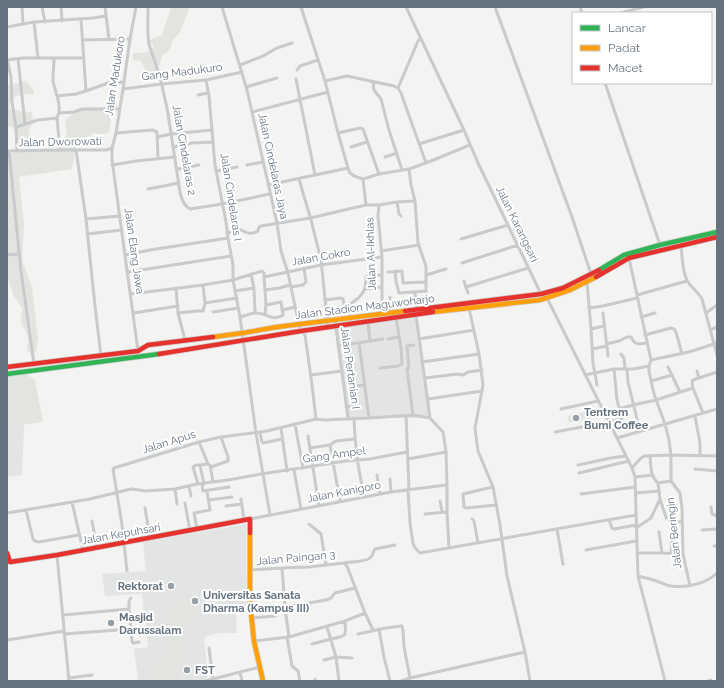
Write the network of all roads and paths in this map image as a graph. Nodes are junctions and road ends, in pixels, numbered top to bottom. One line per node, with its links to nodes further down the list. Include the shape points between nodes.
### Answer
1 (22, 7): 19 (street)
2 (42, 7): 18 (street)
3 (61, 7): 16 (street)
4 (106, 7): 14 (street)
5 (136, 7): 23 (street, Jalan Madukoro)
6 (148, 7): 41 (street, Jalan Cindelaras 2, via 149,42)
7 (222, 7): 32 (street, Jalan Cindelaras Jaya)
8 (301, 7): 31 (street)
9 (406, 7): 21 (street, Jalan Karangsari)
10 (495, 7): 141 (street)
11 (643, 7): 12 (street)
12 (636, 8): 13 (street)
13 (624, 12)
14 (106, 16): 15 (street); 22 (street)
15 (81, 19): 16 (street); 24 (street)
16 (62, 21): 18 (street)
17 (34, 22): 18 (street); 19 (street); 26 (street)
18 (45, 22)
19 (23, 24): 20 (street)
20 (7, 28)
21 (421, 38): 44 (street); 61 (street, Jalan Karangsari)
22 (109, 39): 23 (street); 24 (street)
23 (130, 39): 39 (street, Jalan Madukoro)
24 (83, 40): 28 (street)
25 (292, 43): 32 (street)
26 (38, 58): 27 (street); 29 (street)
27 (54, 58): 28 (street); 50 (street, via 53,80)
28 (84, 58): 46 (street)
29 (18, 59): 30 (street); 58 (street)
30 (7, 60): 53 (street)
31 (318, 60): 33 (street, via 300,66); 38 (street)
32 (240, 66): 34 (street, Jalan Cindelaras Jaya)
33 (297, 70)
34 (242, 72): 37 (street, Gang Madukuro); 43 (street, Jalan Cindelaras Jaya)
35 (277, 78): 43 (street)
36 (296, 79): 51 (street)
37 (206, 80): 41 (street, Gang Madukuro); 48 (street, Jalan Cindelaras I)
38 (326, 81): 40 (street, via 347,76); 47 (street)
39 (124, 82): 45 (street, Jalan Madukoro); 46 (street, via 104,84)
40 (373, 82): 44 (street); 78 (street, via 374,90 381,99)
41 (162, 84): 45 (street, Gang Madukuro); 64 (street, Jalan Cindelaras 2)
42 (605, 84): 122 (street)
43 (246, 87): 55 (street, Jalan Cindelaras Jaya)
44 (398, 88): 68 (street)
45 (123, 89): 54 (street, Jalan Madukoro)
46 (86, 91): 50 (street)
47 (328, 92): 51 (street); 63 (street)
48 (208, 93): 49 (street); 60 (street, Jalan Cindelaras I)
49 (198, 95)
50 (57, 96): 56 (street)
51 (301, 99): 55 (street); 95 (street)
52 (7, 102): 53 (street)
53 (12, 102): 59 (street)
54 (120, 109): 56 (street, via 82,109); 62 (street, Jalan Madukoro)
55 (252, 112): 83 (street, Jalan Cindelaras Jaya)
56 (59, 113): 57 (street)
57 (57, 118): 58 (street); 73 (street)
58 (25, 124): 59 (street)
59 (16, 127): 77 (street)
60 (212, 130): 64 (street); 66 (street, Jalan Cindelaras I)
61 (464, 130): 68 (street); 69 (street, Jalan Karangsari)
62 (116, 133): 65 (street, via 152,130 157,132); 72 (street, Jalan Madukoro)
63 (338, 133): 67 (street, via 361,128); 90 (street)
64 (171, 134): 65 (street); 70 (street, Jalan Cindelaras 2)
65 (157, 137): 81 (street)
66 (213, 142): 70 (street); 93 (street, Jalan Cindelaras I)
67 (367, 142): 71 (street); 94 (street)
68 (419, 144): 84 (street)
69 (470, 145): 84 (street); 112 (street, Jalan Karangsari)
70 (173, 147): 79 (street, Jalan Cindelaras 2)
71 (351, 147)
72 (112, 148): 75 (street, Jalan Dworowati); 82 (street, Jalan Elang Jawa)
73 (60, 150): 74 (street, Jalan Dworowati); 77 (street, Jalan Dworowati)
74 (76, 150): 75 (street, Jalan Dworowati); 110 (street)
75 (106, 150): 82 (street)
76 (8, 151): 77 (street, Jalan Dworowati); 125 (street)
77 (17, 151)
78 (397, 153): 80 (street); 92 (street)
79 (175, 157): 81 (street); 89 (street, Jalan Cindelaras 2)
80 (385, 157)
81 (158, 158): 85 (street)
82 (112, 160): 85 (street, Jalan Elang Jawa)
83 (263, 162): 87 (street); 99 (street, Jalan Cindelaras Jaya)
84 (426, 163): 91 (street)
85 (112, 165): 107 (street, Jalan Elang Jawa)
86 (199, 165): 89 (street)
87 (247, 165)
88 (236, 167): 93 (street)
89 (176, 168): 98 (street, Jalan Cindelaras 2)
90 (348, 168): 95 (street); 97 (street, via 354,176)
91 (409, 169): 92 (street); 102 (street)
92 (402, 170): 94 (street)
93 (216, 171): 104 (street, Jalan Cindelaras I)
94 (379, 174): 97 (street)
95 (315, 176): 96 (street)
96 (299, 178): 99 (street); 109 (street)
97 (363, 179): 105 (street)
98 (179, 184): 100 (street); 104 (street, Jalan Cindelaras 2, via 183,200 189,208)
99 (268, 185): 101 (street, Jalan Cindelaras Jaya)
100 (148, 189)
101 (270, 194): 104 (street, Jalan Cindelaras 2); 111 (street, Jalan Cindelaras Jaya)
102 (415, 201): 103 (street, Jalan Al-Ikhlas); 121 (street)
103 (397, 202): 106 (street, Jalan Al-Ikhlas); 108 (street)
104 (222, 204): 115 (street, Jalan Cindelaras I)
105 (366, 205): 106 (street); 109 (street)
106 (379, 205): 124 (street, Jalan Al-Ikhlas)
107 (120, 216): 110 (street); 113 (street, Jalan Elang Jawa)
108 (401, 216)
109 (310, 218): 111 (street); 132 (street)
110 (86, 219): 116 (street)
111 (277, 223): 115 (street, via 260,226 258,231 252,234 242,230); 139 (street, Jalan Cindelaras Jaya)
112 (508, 225): 119 (street); 123 (street, Jalan Karangsari)
113 (122, 230): 116 (street); 127 (street, Jalan Elang Jawa)
114 (717, 232): 120 (main road, Jalan Stadion Maguwoharjo)
115 (228, 233): 118 (street, Jalan Cindelaras I)
116 (87, 234): 236 (street)
117 (717, 237): 120 (main road, Jalan Stadion Maguwoharjo)
118 (228, 238): 127 (street); 128 (street, Jalan Cindelaras I)
119 (461, 239)
120 (681, 243): 122 (main road, Jalan Stadion Maguwoharjo); 130 (main road, Jalan Stadion Maguwoharjo); 146 (street)
121 (419, 245): 124 (street); 143 (street, via 426,266)
122 (660, 245): 141 (main road, Jalan Stadion Maguwoharjo, via 624,255)
123 (518, 246): 131 (street); 134 (street, Jalan Karangsari)
124 (381, 251): 129 (street, Jalan Al-Ikhlas)
125 (19, 254): 126 (street); 242 (street)
126 (7, 255)
127 (125, 255): 137 (street, Jalan Elang Jawa)
128 (231, 256): 137 (street); 145 (street, Jalan Cindelaras I)
129 (382, 257): 132 (street, Jalan Cokro); 142 (street, Jalan Al-Ikhlas)
130 (629, 258): 149 (main road, Jalan Stadion Maguwoharjo); 166 (street)
131 (462, 263)
132 (321, 265): 133 (street, Jalan Cokro); 170 (street)
133 (304, 268): 139 (street, Jalan Cokro); 151 (street, via 306,282 303,285)
134 (528, 268): 153 (street); 164 (street, Jalan Karangsari)
135 (446, 269): 143 (street)
136 (396, 271): 138 (street); 147 (street, via 402,271 404,283); 161 (street, via 399,293)
137 (128, 272): 163 (street, Jalan Elang Jawa)
138 (388, 272)
139 (288, 273): 144 (street, Jalan Cokro); 151 (street, Jalan Cindelaras Jaya)
140 (251, 274): 144 (street, via 262,271); 145 (street); 155 (street)
141 (591, 274): 158 (main road, Jalan Stadion Maguwoharjo)
142 (382, 275): 152 (street, Jalan Al-Ikhlas); 156 (street, via 366,276)
143 (426, 275): 147 (street)
144 (264, 277): 157 (street)
145 (233, 280): 150 (street); 159 (street, Jalan Cindelaras I)
146 (687, 281): 166 (street); 190 (street, via 699,293)
147 (426, 282): 160 (street)
148 (464, 282): 153 (street)
149 (587, 282): 158 (main road, Jalan Stadion Maguwoharjo); 179 (street)
150 (203, 285): 154 (street); 171 (street)
151 (291, 286): 157 (street); 176 (street, Jalan Cindelaras Jaya)
152 (382, 287): 156 (street); 192 (street, Jalan Al-Ikhlas)
153 (466, 287): 162 (street)
154 (176, 288): 163 (street); 175 (street)
155 (254, 288): 159 (street); 186 (street)
156 (365, 289): 173 (street)
157 (265, 290): 172 (street)
158 (563, 290): 164 (main road, Jalan Stadion Maguwoharjo); 168 (main road, Jalan Stadion Maguwoharjo)
159 (235, 291): 167 (street, Jalan Cindelaras I)
160 (426, 291): 161 (street); 181 (street)
161 (415, 292): 183 (street)
162 (468, 293)
163 (131, 294): 184 (street, Jalan Elang Jawa)
164 (541, 294): 169 (main road, Jalan Stadion Maguwoharjo)
165 (390, 297): 187 (street)
166 (637, 297): 179 (street); 194 (street)
167 (237, 298): 171 (street); 177 (street, Jalan Cindelaras I)
168 (547, 298): 169 (main road, Jalan Stadion Maguwoharjo); 258 (street)
169 (524, 299): 178 (main road, Jalan Stadion Maguwoharjo); 181 (main road, Jalan Stadion Maguwoharjo)
170 (325, 300): 173 (street, via 341,298 344,305); 199 (street)
171 (205, 303): 185 (street, via 203,311)
172 (266, 305): 180 (street, via 281,302); 191 (street)
173 (348, 305): 196 (street)
174 (717, 305): 190 (street)
175 (178, 306): 184 (street); 185 (street)
176 (295, 307): 180 (street); 201 (street, Jalan Cindelaras Jaya)
177 (238, 308): 182 (street); 193 (street, Jalan Cindelaras I)
178 (469, 308): 181 (main road, Jalan Stadion Maguwoharjo); 208 (street)
179 (589, 308): 207 (street)
180 (283, 310): 195 (street, via 283,315)
181 (426, 311): 183 (main road, Jalan Stadion Maguwoharjo)
182 (213, 312)
183 (416, 312): 187 (main road, Jalan Stadion Maguwoharjo); 197 (main road, Jalan Stadion Maguwoharjo); 216 (street)
184 (134, 313): 230 (street, Jalan Elang Jawa)
185 (178, 313): 217 (street)
186 (255, 313): 191 (street); 193 (street)
187 (391, 313): 192 (main road, Jalan Stadion Maguwoharjo)
188 (603, 313): 203 (street)
189 (655, 313): 194 (street)
190 (706, 313): 209 (street)
191 (265, 314): 195 (street, via 270,318)
192 (382, 314): 196 (main road, Jalan Stadion Maguwoharjo)
193 (240, 317): 211 (street, Jalan Cindelaras I)
194 (641, 317): 212 (street)
195 (276, 318): 204 (street)
196 (350, 318): 198 (main road, Jalan Stadion Maguwoharjo)
197 (396, 318): 200 (main road, Jalan Stadion Maguwoharjo); 213 (street)
198 (335, 320): 199 (main road, Jalan Stadion Maguwoharjo); 202 (street, Jalan Pertanian I)
199 (327, 321): 201 (main road, Jalan Stadion Maguwoharjo); 205 (street)
200 (368, 322): 202 (main road, Jalan Stadion Maguwoharjo); 219 (street)
201 (299, 325): 204 (main road, Jalan Stadion Maguwoharjo); 210 (street, Jalan Cindelaras Jaya)
202 (335, 326): 205 (main road, Jalan Stadion Maguwoharjo); 225 (street, Jalan Pertanian I)
203 (604, 326): 207 (street); 224 (street)
204 (277, 327): 211 (main road, Jalan Stadion Maguwoharjo)
205 (328, 327): 210 (main road, Jalan Stadion Maguwoharjo)
206 (717, 327): 209 (street)
207 (591, 329): 229 (street)
208 (474, 330): 216 (street); 232 (street)
209 (710, 330): 222 (street)
210 (301, 331): 218 (main road, Jalan Stadion Maguwoharjo); 257 (street, Jalan Cindelaras Jaya, via 305,335)
211 (242, 333): 217 (main road, Jalan Stadion Maguwoharjo); 218 (street, Jalan Cindelaras I)
212 (645, 335): 221 (street); 234 (street, via 674,329)
213 (399, 337): 215 (street); 228 (street)
214 (383, 339): 219 (street)
215 (388, 339)
216 (419, 339): 241 (street)
217 (185, 340): 223 (main road, Jalan Stadion Maguwoharjo)
218 (243, 340): 231 (main road, Jalan Stadion Maguwoharjo); 293 (street, Jalan Cindelaras I)
219 (370, 341): 220 (street)
220 (359, 343): 225 (street); 263 (street)
221 (647, 343): 224 (street, via 638,344 629,337); 240 (street)
222 (715, 344): 234 (street); 235 (street)
223 (151, 345): 230 (main road, Jalan Stadion Maguwoharjo); 231 (main road)
224 (607, 345): 229 (street); 237 (street)
225 (338, 346): 253 (street, Jalan Pertanian I)
226 (407, 346): 227 (street); 228 (street); 278 (street)
227 (414, 346)
228 (401, 348): 247 (street, via 402,364)
229 (592, 349): 255 (street)
230 (138, 351): 236 (main road, Jalan Stadion Maguwoharjo); 238 (street, Jalan Elang Jawa)
231 (153, 354): 238 (main road, Jalan Stadion Maguwoharjo)
232 (479, 354): 241 (street); 250 (street)
233 (621, 354): 249 (street)
234 (682, 354): 240 (street)
235 (717, 355)
236 (101, 356): 242 (main road, Jalan Stadion Maguwoharjo)
237 (608, 356)
238 (139, 357): 252 (main road, Jalan Stadion Maguwoharjo)
239 (349, 358): 263 (street, via 353,386)
240 (651, 360): 244 (street)
241 (422, 362): 260 (street)
242 (34, 364): 243 (main road, Jalan Stadion Maguwoharjo)
243 (16, 366): 245 (main road, Jalan Stadion Maguwoharjo); 252 (main road)
244 (648, 366): 249 (street); 262 (street, Jalan Beringin)
245 (7, 367)
246 (668, 367): 259 (street)
247 (380, 368)
248 (614, 369): 249 (street); 255 (street); 275 (street)
249 (626, 369): 271 (street)
250 (482, 370): 260 (street, via 463,375); 266 (street)
251 (697, 371): 261 (street)
252 (17, 372): 256 (main road, Jalan Stadion Maguwoharjo)
253 (342, 372): 257 (street); 273 (street, Jalan Pertanian I)
254 (717, 372): 261 (street)
255 (596, 373): 258 (street); 264 (street)
256 (7, 374)
257 (311, 375): 285 (street, Jalan Cindelaras Jaya)
258 (585, 375): 270 (street)
259 (672, 375): 262 (street); 267 (street)
260 (425, 378): 268 (street)
261 (699, 378): 265 (street, via 692,381)
262 (651, 381): 269 (street, Jalan Beringin)
263 (364, 385): 283 (street)
264 (597, 385)
265 (693, 388): 267 (street); 277 (street)
266 (482, 392): 268 (street); 338 (street, via 475,428 478,451)
267 (680, 392): 269 (street)
268 (428, 399): 284 (street)
269 (656, 400): 271 (street); 288 (street, Jalan Beringin)
270 (598, 401): 274 (street); 286 (street)
271 (633, 405): 275 (street); 290 (street)
272 (354, 406): 273 (street)
273 (346, 407): 281 (street, Jalan Pertanian I)
274 (561, 409)
275 (619, 409): 286 (street, via 622,418)
276 (717, 409): 277 (street)
277 (703, 413): 280 (street)
278 (413, 415): 279 (street, Jalan Apus); 284 (street, Jalan Apus)
279 (406, 416): 283 (street, Jalan Apus); 302 (street)
280 (695, 416): 288 (street); 307 (street)
281 (348, 418): 282 (street, Jalan Apus); 285 (street, Jalan Apus)
282 (354, 418): 283 (street, Jalan Apus); 298 (street)
283 (369, 418)
284 (430, 418): 303 (street, via 443,432)
285 (316, 419): 287 (street, Jalan Apus)
286 (609, 422): 292 (street); 296 (street)
287 (295, 424): 289 (street, Jalan Apus); 318 (street)
288 (665, 424): 290 (street); 304 (street, Jalan Beringin)
289 (281, 428): 291 (street, Jalan Apus); 297 (street)
290 (640, 431): 296 (street)
291 (260, 432): 293 (street, Jalan Apus); 297 (street, via 263,444)
292 (554, 432)
293 (256, 433): 295 (street, Jalan Apus); 325 (street, Jalan Cindelaras I)
294 (308, 436): 301 (street)
295 (221, 437): 299 (street, Jalan Apus); 317 (street, via 228,455 227,462)
296 (617, 438): 305 (street)
297 (282, 439): 322 (street)
298 (354, 439): 300 (street); 309 (street)
299 (199, 442): 313 (street); 345 (street, Jalan Apus, via 114,468)
300 (330, 445): 301 (street); 312 (street)
301 (310, 448): 315 (street)
302 (407, 452): 309 (street, Gang Ampel); 310 (street)
303 (446, 452): 310 (street); 335 (street)
304 (671, 455): 306 (street); 307 (street); 330 (street, Jalan Beringin)
305 (626, 456): 311 (street); 316 (street)
306 (650, 456): 319 (street, via 642,458); 327 (street)
307 (700, 456): 308 (street)
308 (717, 456)
309 (358, 460): 312 (street, Gang Ampel); 351 (street)
310 (408, 460): 341 (street)
311 (629, 462): 319 (street); 324 (street)
312 (334, 463): 315 (street, Gang Ampel); 355 (street)
313 (208, 464): 314 (street); 317 (street)
314 (200, 465): 333 (street, via 193,467); 334 (street)
315 (313, 466): 318 (street, Gang Ampel); 363 (street)
316 (578, 466)
317 (211, 467): 331 (street)
318 (303, 468): 321 (street, Gang Ampel)
319 (632, 468): 328 (street)
320 (695, 469): 323 (street)
321 (294, 470): 322 (street, Gang Ampel); 366 (street)
322 (286, 471): 325 (street, Gang Ampel)
323 (717, 471)
324 (579, 473)
325 (263, 474): 331 (street, Gang Ampel); 372 (street, Jalan Cindelaras I)
326 (377, 475): 347 (street)
327 (652, 475): 328 (street); 332 (street)
328 (635, 477): 339 (street)
329 (390, 478): 344 (street)
330 (671, 481): 332 (street); 380 (street, Jalan Beringin, via 680,493)
331 (213, 482): 334 (street, Gang Ampel)
332 (658, 483): 343 (street)
333 (198, 484): 334 (street, Gang Ampel); 336 (street, Gang Ampel)
334 (203, 484): 342 (street, via 204,491)
335 (447, 484): 341 (street, Jalan Kanigoro); 369 (street)
336 (189, 486): 340 (street, Gang Ampel); 349 (street)
337 (229, 487): 342 (street)
338 (493, 487): 361 (street); 361 (street, via 463,494 464,507)
339 (635, 487): 346 (street); 348 (street)
340 (175, 489): 345 (street, Gang Ampel, via 131,489); 359 (street)
341 (408, 490): 344 (street, Jalan Kanigoro); 398 (street, via 412,537 416,549 422,553)
342 (207, 491): 354 (street)
343 (659, 491): 346 (street); 353 (street)
344 (391, 492): 347 (street, Jalan Kanigoro)
345 (117, 493): 357 (street, Gang Ampel); 394 (street)
346 (636, 493): 373 (street)
347 (380, 494): 351 (street, Jalan Kanigoro)
348 (581, 494)
349 (191, 496)
350 (232, 497): 354 (street)
351 (365, 497): 355 (street, Jalan Kanigoro)
352 (241, 499): 360 (street)
353 (660, 499): 380 (street, via 667,520); 382 (street, via 651,518)
354 (209, 500): 383 (street, via 210,510 194,513)
355 (340, 501): 363 (street, Jalan Kanigoro)
356 (440, 501): 368 (street)
357 (72, 502): 367 (street, Gang Ampel); 389 (street)
358 (185, 503): 387 (street)
359 (177, 504)
360 (242, 504): 362 (street); 377 (street)
361 (496, 505): 391 (street)
362 (226, 506)
363 (320, 506): 366 (street, Jalan Kanigoro)
364 (711, 507): 374 (street, via 712,514)
365 (145, 508): 390 (street)
366 (301, 509): 372 (street, Jalan Kanigoro)
367 (26, 510): 370 (street, Gang Ampel); 389 (street, via 32,538 36,541)
368 (442, 511): 369 (street); 371 (street)
369 (447, 512): 398 (street)
370 (7, 513)
371 (425, 514)
372 (270, 515): 375 (street, Jalan Kanigoro)
373 (636, 516): 378 (street); 382 (street)
374 (717, 516)
375 (250, 519): 377 (main road, Jalan Kanigoro); 412 (main road)
376 (472, 519): 395 (street)
377 (244, 520): 383 (main road, Jalan Kepuhsari)
378 (610, 520): 382 (street, via 614,530); 384 (street)
379 (92, 521): 397 (street)
380 (682, 522): 405 (street, Jalan Beringin)
381 (309, 524): 410 (street, via 321,533)
382 (636, 526): 392 (street)
383 (197, 529): 387 (main road, Jalan Kepuhsari)
384 (557, 529): 391 (street); 409 (street)
385 (717, 529): 386 (street)
386 (702, 530)
387 (190, 531): 390 (main road, Jalan Kepuhsari)
388 (659, 532): 403 (street)
389 (79, 535): 399 (street)
390 (150, 538): 394 (main road, Jalan Kepuhsari)
391 (501, 539): 395 (street); 438 (street)
392 (636, 541): 400 (street); 402 (street)
393 (672, 541): 404 (street)
394 (123, 543): 397 (main road, Jalan Kepuhsari); 413 (street)
395 (478, 543): 398 (street)
396 (395, 545): 408 (street, Jalan Paingan 3, via 374,549 368,560)
397 (97, 548): 399 (main road, Jalan Kepuhsari)
398 (449, 548)
399 (83, 550): 406 (main road, Jalan Kepuhsari)
400 (586, 550)
401 (7, 553): 407 (main road, Jalan Kepuhsari)
402 (637, 553): 403 (street); 415 (street)
403 (662, 553): 404 (street)
404 (671, 554): 405 (street)
405 (683, 554): 416 (street, Jalan Beringin)
406 (57, 555): 407 (main road, Jalan Kepuhsari); 422 (street)
407 (9, 562)
408 (343, 563): 410 (street, Jalan Paingan 3); 417 (street, via 347,566)
409 (563, 564)
410 (326, 565): 411 (street, Jalan Paingan 3)
411 (282, 568): 412 (street, Jalan Paingan 3); 419 (street)
412 (251, 570): 423 (main road)
413 (127, 571)
414 (717, 573): 416 (street, Jalan Beringin)
415 (638, 576): 416 (street, Jalan Beringin, via 669,586); 456 (street)
416 (690, 586)
417 (355, 588): 419 (street, via 334,594 331,598); 421 (street)
418 (131, 598): 420 (street, via 128,601)
419 (284, 607): 423 (street, via 275,608 275,616); 431 (street)
420 (129, 609): 422 (street); 426 (street)
421 (365, 613): 424 (street); 428 (street)
422 (63, 615): 429 (street)
423 (252, 618): 434 (main road)
424 (345, 621): 425 (street); 432 (street, via 345,635)
425 (327, 626): 431 (street); 432 (street)
426 (131, 629): 429 (street); 435 (street, via 132,642)
427 (379, 629): 428 (street); 445 (street, via 402,626); 453 (street)
428 (373, 630): 430 (street)
429 (64, 633): 433 (street); 446 (street)
430 (358, 634)
431 (288, 637): 434 (street); 451 (street, via 292,666 298,671)
432 (331, 639): 436 (street); 439 (street)
433 (7, 640)
434 (254, 641): 442 (main road)
435 (139, 642)
436 (312, 644)
437 (209, 648): 447 (street)
438 (525, 652): 445 (street); 455 (street)
439 (336, 657): 440 (street); 441 (street); 452 (street)
440 (352, 658)
441 (324, 660)
442 (260, 667): 443 (street); 450 (main road)
443 (240, 673): 447 (street); 449 (street)
444 (92, 675): 446 (street)
445 (410, 678): 454 (street)
446 (69, 679)
447 (213, 679): 448 (street)
448 (205, 681)
449 (242, 681)
450 (263, 681)
451 (300, 681)
452 (339, 681)
453 (390, 681)
454 (401, 681)
455 (530, 681)
456 (664, 681)

